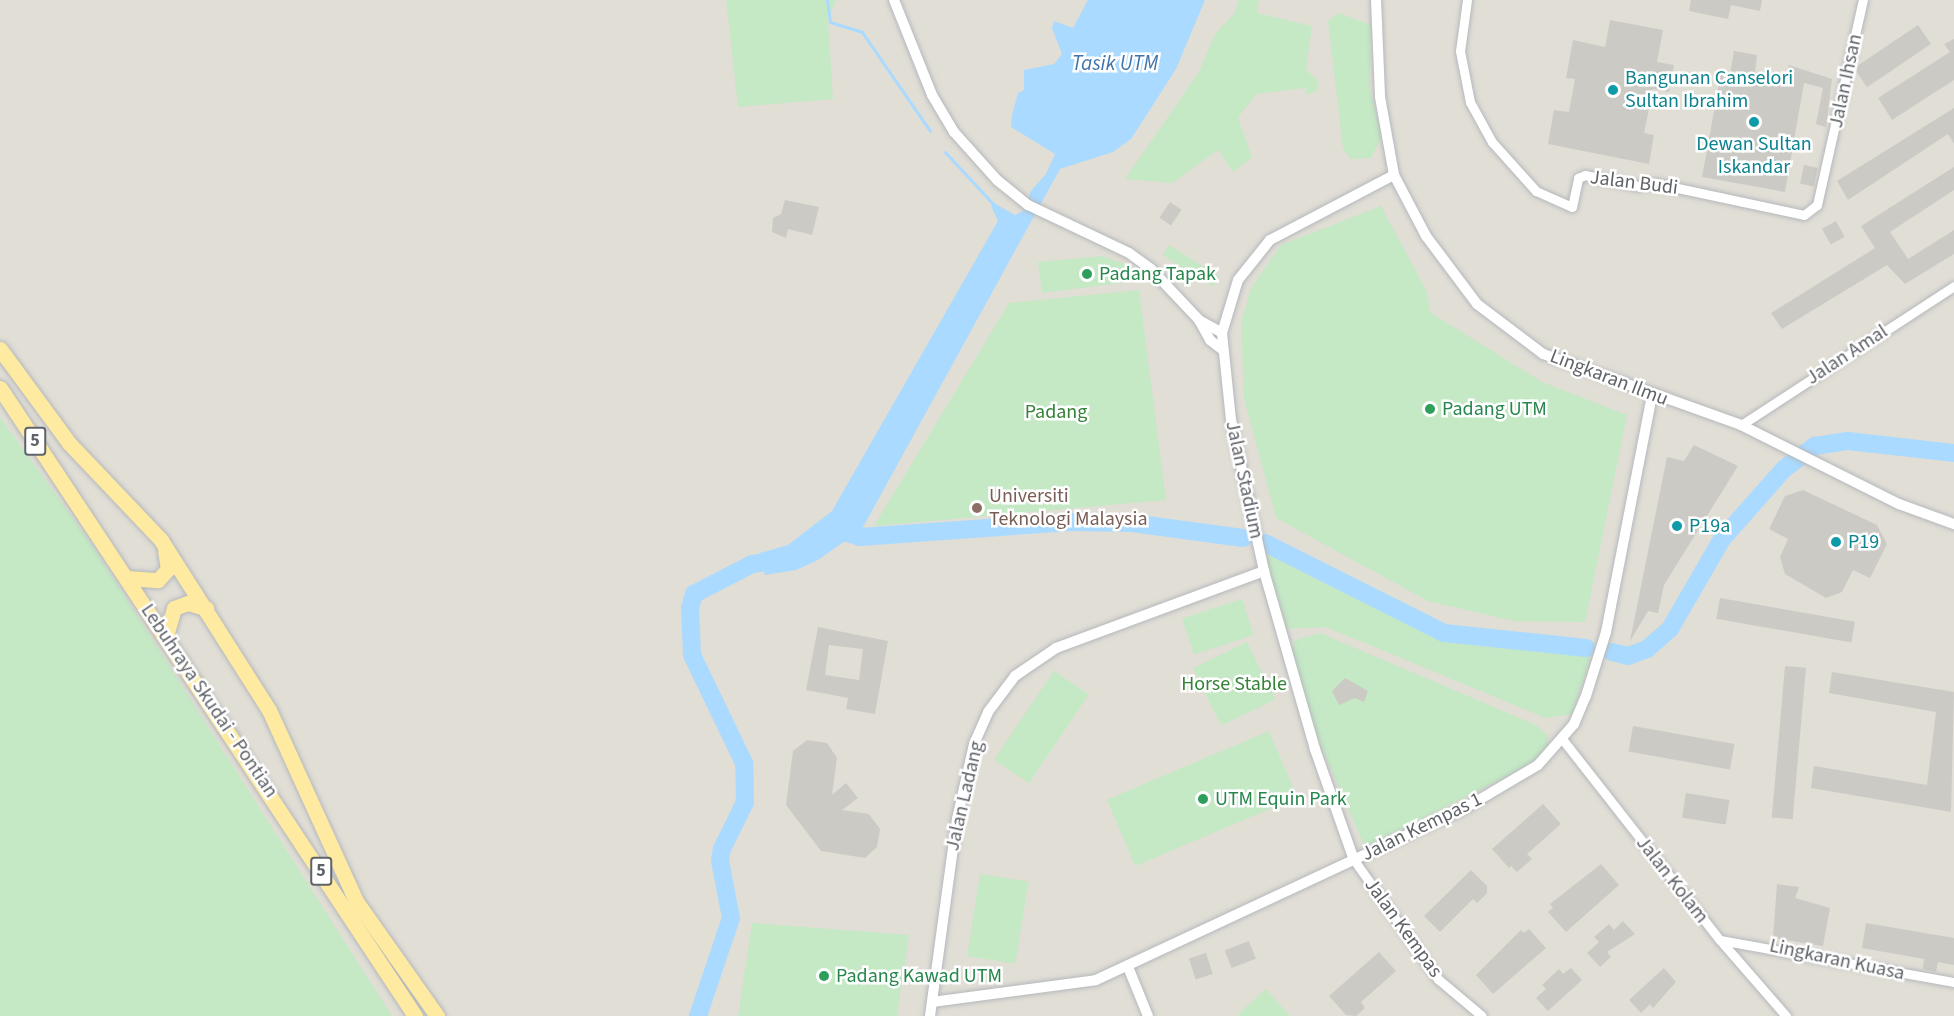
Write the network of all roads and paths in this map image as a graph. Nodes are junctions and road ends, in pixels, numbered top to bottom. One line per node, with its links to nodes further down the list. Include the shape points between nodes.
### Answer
1 (894, 0): 8 (street, via 932,95 954,132 1014,196 1129,253 1151,269)
2 (1376, 0): 6 (street, Lingkaran Ilmu, via 1380,97)
3 (1467, 0): 5 (street, Jalan Budi, via 1460,51 1470,102 1491,142 1520,176 1559,203 1572,207 1578,178 1585,175 1638,186 1654,183 1804,215 1817,205)
4 (1863, 0): 5 (street, Jalan Ihsan)
5 (1828, 162)
6 (1394, 175): 9 (street, Jalan Stadium, via 1270,240 1238,280); 13 (street, Lingkaran Ilmu, via 1426,237 1477,304 1543,354)
7 (1954, 286): 14 (street, Jalan Amal)
8 (1198, 320): 9 (street); 11 (street, via 1209,340)
9 (1222, 333): 11 (street, Jalan Stadium)
10 (0, 349): 16 (highway, Lebuhraya Skudai - Pontian / 5, via 69,442)
11 (1223, 350): 17 (street, Jalan Stadium, via 1231,420)
12 (0, 388): 18 (highway, Lebuhraya Skudai - Pontian / 5)
13 (1652, 396): 14 (street, Lingkaran Ilmu); 21 (street, Jalan Kempas 1, via 1606,632 1586,696)
14 (1741, 425): 15 (street, Lingkaran Ilmu, via 1813,462)
15 (1954, 524)
16 (161, 540): 18 (highway, via 168,558 165,575 151,582); 19 (highway, Lebuhraya Skudai - Pontian / 5)
17 (1264, 571): 22 (street, Jalan Stadium, via 1315,749); 26 (street, Jalan Ladang, via 1056,648 1015,676 988,712 974,744 957,819)
18 (127, 578): 20 (highway, Lebuhraya Skudai - Pontian / 5)
19 (206, 609): 20 (highway, via 188,603 174,608); 28 (highway, Lebuhraya Skudai - Pontian / 5, via 269,710 356,901)
20 (166, 636): 27 (highway, Lebuhraya Skudai - Pontian / 5)
21 (1563, 740): 22 (street, Jalan Kempas 1, via 1538,765 1467,807); 23 (street, Jalan Kolam)
22 (1354, 860): 24 (street, Jalan Kempas 1); 31 (street, Jalan Kempas, via 1438,979)
23 (1720, 940): 25 (street, Lingkaran Kuasa); 32 (street, Jalan Kolam)
24 (1128, 967): 26 (street, Jalan Kempas 1, via 1070,987); 30 (street)
25 (1954, 982)
26 (932, 1002): 29 (street, Jalan Ladang)
27 (415, 1016)
28 (437, 1016)
29 (930, 1016)
30 (1148, 1016)
31 (1482, 1016)
32 (1786, 1016)

